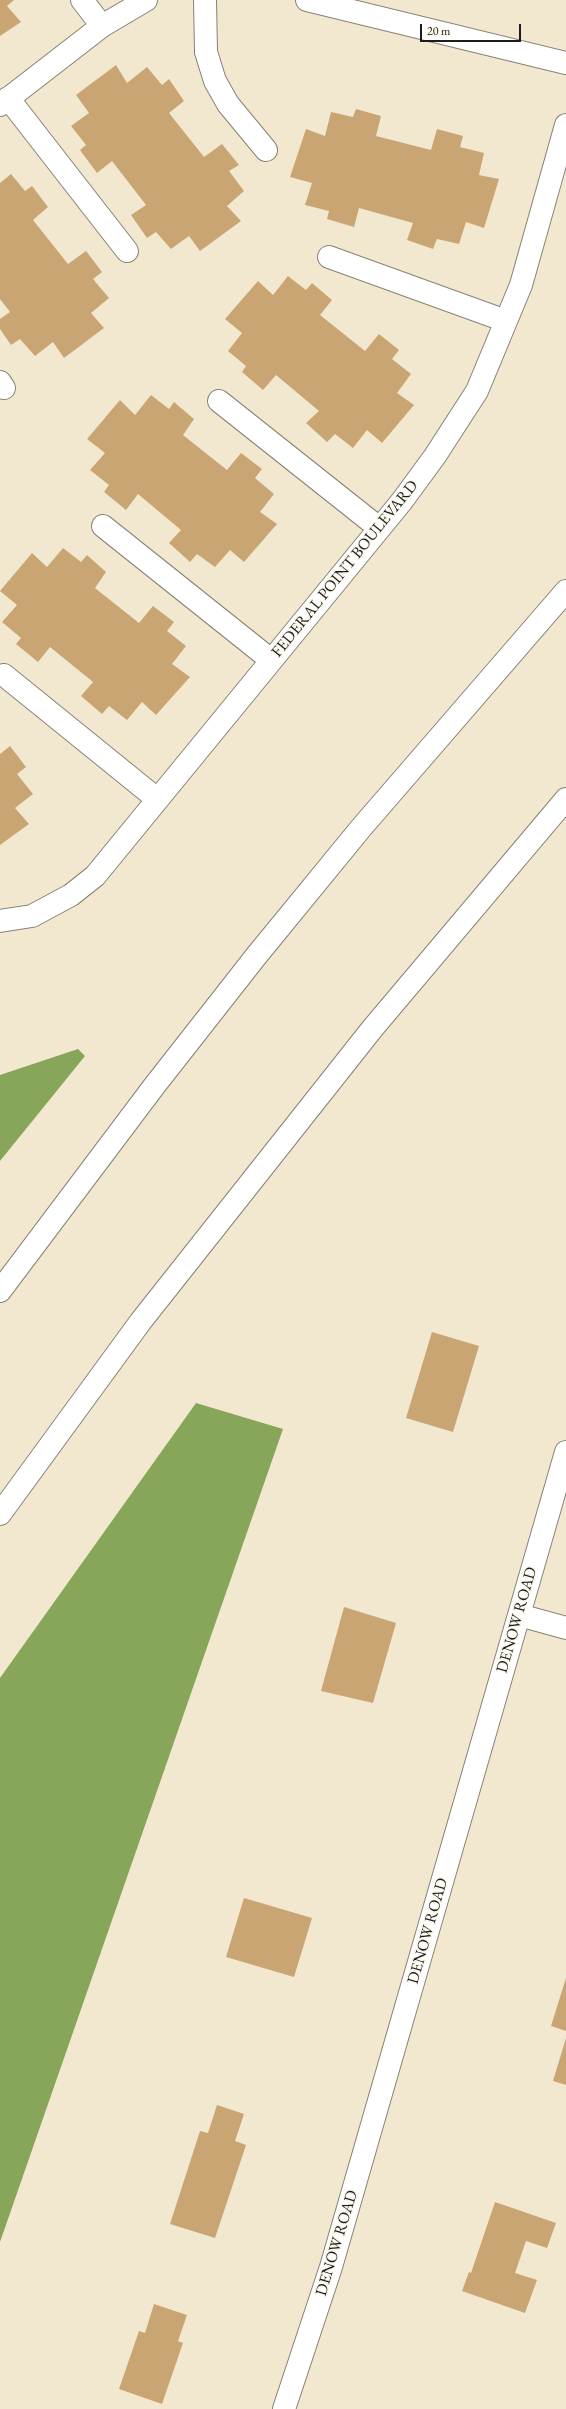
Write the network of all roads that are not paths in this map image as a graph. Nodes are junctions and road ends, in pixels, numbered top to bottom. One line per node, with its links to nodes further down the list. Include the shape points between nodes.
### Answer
1 (82, 0): 6 (main road)
2 (146, 0): 6 (main road)
3 (205, 0): 10 (main road, via 206,52 215,81 228,104)
4 (307, 0): 5 (main road)
5 (366, 7): 7 (main road)
6 (102, 26): 8 (main road)
7 (566, 63)
8 (4, 102): 11 (main road)
9 (566, 125): 13 (main road, FEDERAL POINT BOULEVARD, via 521,284)
10 (266, 150)
11 (127, 251)
12 (329, 257): 13 (main road)
13 (506, 321): 16 (main road, FEDERAL POINT BOULEVARD, via 476,391 435,456)
14 (219, 401): 16 (main road)
15 (103, 526): 18 (main road)
16 (379, 528): 18 (main road, FEDERAL POINT BOULEVARD)
17 (566, 591): 23 (main road, via 361,828 257,955 155,1084)
18 (271, 660): 20 (main road, FEDERAL POINT BOULEVARD)
19 (4, 675): 20 (main road)
20 (157, 799): 22 (main road, FEDERAL POINT BOULEVARD, via 95,876 71,896 32,916)
21 (566, 799): 25 (main road, via 367,1035 141,1321)
22 (0, 921)
23 (0, 1291)
24 (566, 1452): 26 (main road, DENOW ROAD)
25 (0, 1514)
26 (519, 1615): 27 (main road); 28 (main road, DENOW ROAD, via 331,2267)
27 (566, 1628)
28 (284, 2409)

